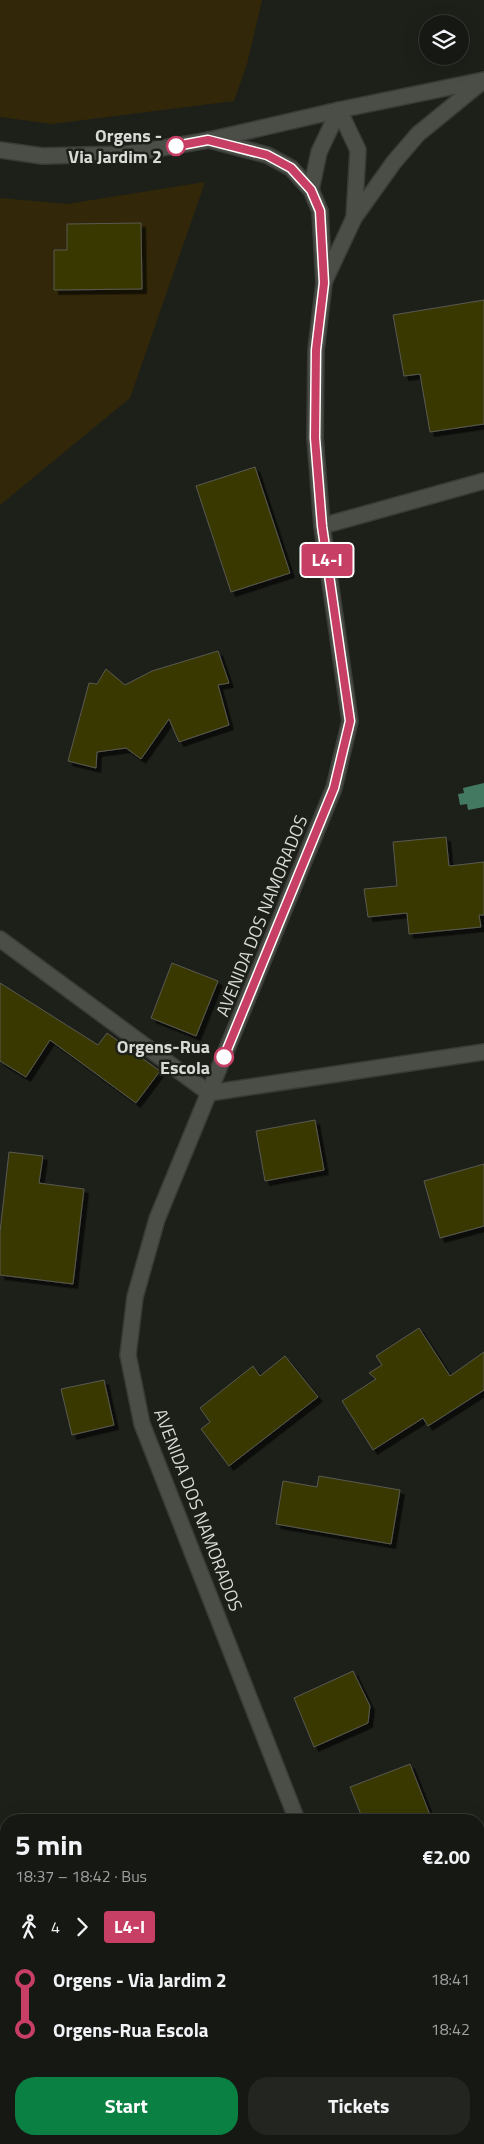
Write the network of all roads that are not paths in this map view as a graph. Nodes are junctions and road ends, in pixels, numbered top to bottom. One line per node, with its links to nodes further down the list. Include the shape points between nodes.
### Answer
1 (484, 80): 2 (street); 6 (street, via 418,134)
2 (339, 110): 3 (street); 5 (street, via 319,152); 6 (street, via 358,150)
3 (208, 140): 4 (street, via 127,154 42,156); 5 (street, via 267,155 291,168)
4 (0, 150)
5 (311, 190): 7 (street, via 320,211)
6 (354, 218): 7 (street)
7 (324, 283): 9 (street, AVENIDA DOS NAMORADOS, via 316,350 315,438)
8 (484, 481): 9 (street)
9 (322, 526): 12 (street, AVENIDA DOS NAMORADOS, via 350,721 334,788)
10 (0, 939): 12 (street)
11 (484, 1052): 12 (street)
12 (209, 1093): 13 (street, AVENIDA DOS NAMORADOS, via 157,1220 135,1297 128,1355 142,1424)
13 (295, 1814)

